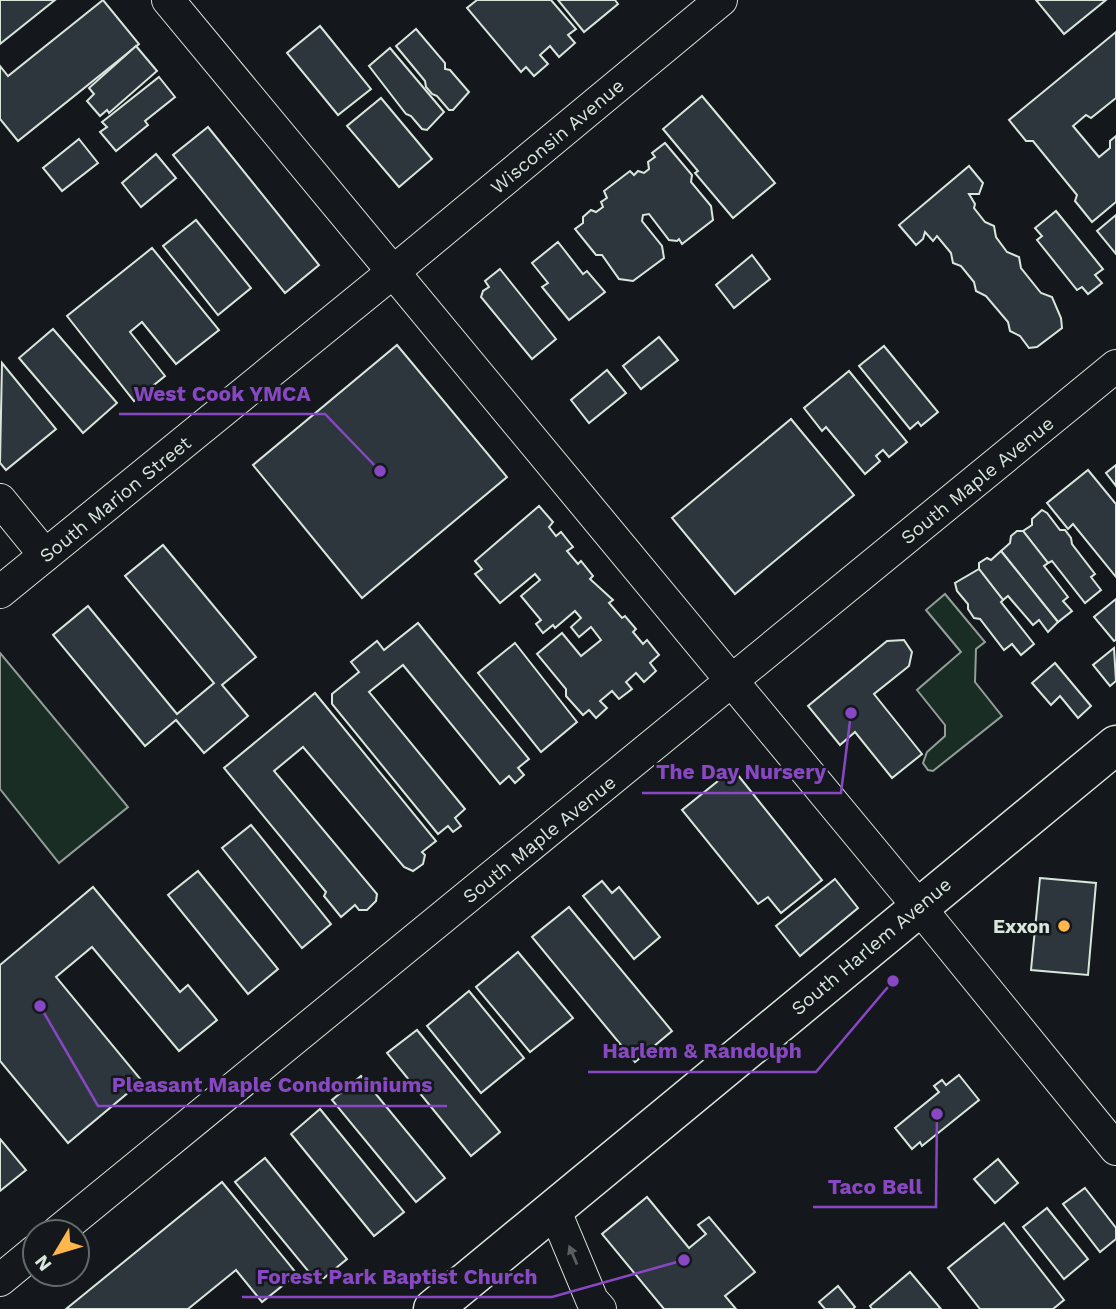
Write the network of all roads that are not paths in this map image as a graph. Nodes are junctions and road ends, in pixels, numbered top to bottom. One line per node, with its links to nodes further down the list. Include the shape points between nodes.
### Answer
1 (168, 0): 3 (street)
2 (721, 0): 3 (street, Wisconsin Avenue)
3 (393, 272): 6 (street, South Marion Street); 8 (street)
4 (1116, 366): 8 (street, South Maple Avenue)
5 (0, 500): 6 (street)
6 (46, 555): 7 (street, South Marion Street)
7 (0, 592)
8 (731, 681): 10 (street); 13 (street, South Maple Avenue)
9 (1116, 744): 10 (main road, South Harlem Avenue)
10 (919, 907): 11 (street); 12 (main road, South Harlem Avenue)
11 (1116, 1149)
12 (554, 1209): 16 (main road, South Harlem Avenue); 17 (street, one-way to 12, via 592,1300)
13 (75, 1218)
14 (21, 1263): 15 (street)
15 (0, 1280)
16 (433, 1309)
17 (600, 1309)

